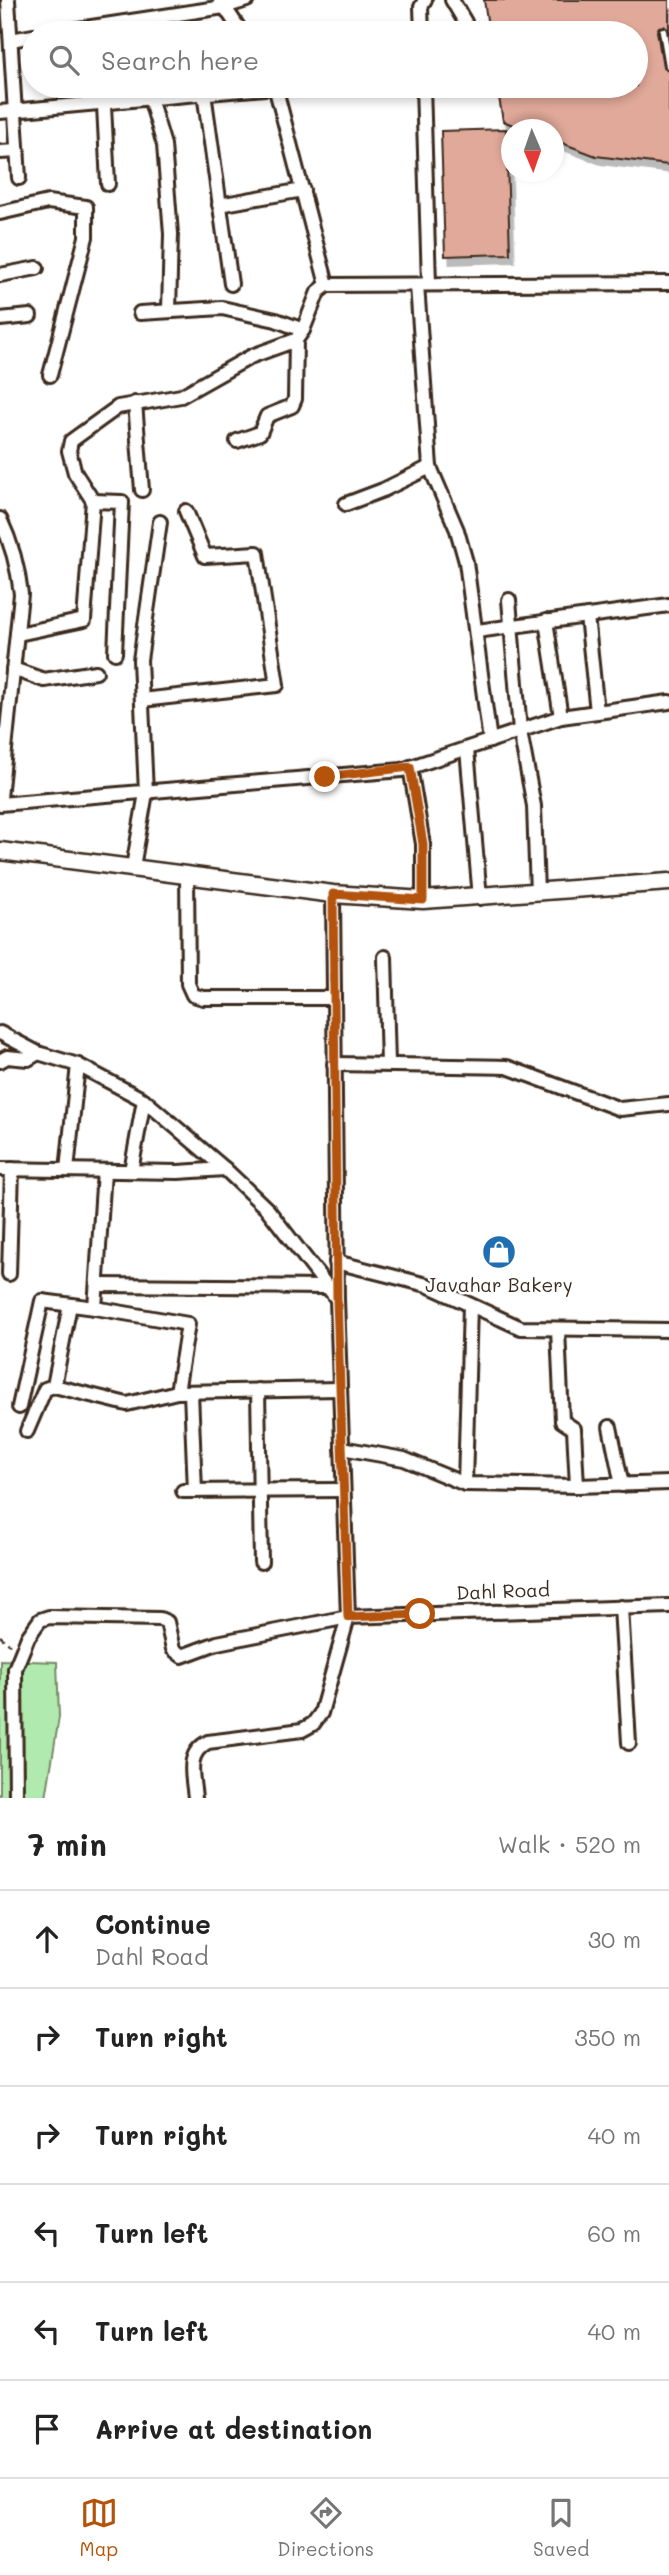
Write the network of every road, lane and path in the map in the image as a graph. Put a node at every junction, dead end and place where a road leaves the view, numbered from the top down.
1 (8, 0) edge
2 (247, 0) edge
3 (425, 0) edge
4 (452, 0) edge
5 (222, 3) edge
6 (139, 21) edge
7 (234, 21) edge
8 (422, 21) edge
9 (464, 21) edge
10 (663, 31) dead end
11 (21, 38) edge
12 (11, 40) junction
13 (669, 65) edge
14 (104, 98) edge
15 (150, 98) joint
16 (205, 98) edge
17 (279, 98) edge
18 (423, 98) edge
19 (104, 102) junction
20 (15, 110) junction
21 (0, 112) edge
22 (18, 151) junction
23 (0, 152) edge
24 (19, 178) dead end
25 (108, 184) dead end
26 (303, 190) junction
27 (219, 205) junction
28 (0, 213) edge
29 (37, 268) dead end
30 (0, 275) edge
31 (669, 283) edge
32 (231, 284) dead end
33 (327, 285) junction
34 (423, 285) junction
35 (169, 312) junction
36 (140, 313) dead end
37 (30, 316) dead end
38 (0, 319) edge
39 (299, 335) junction
40 (50, 375) dead end
41 (135, 404) junction
42 (237, 441) dead end
43 (430, 467) junction
44 (142, 490) dead end
45 (93, 501) junction
46 (346, 504) dead end
47 (186, 511) dead end
48 (0, 519) edge
49 (160, 522) dead end
50 (509, 600) dead end
51 (669, 605) edge
52 (587, 616) junction
53 (546, 621) junction
54 (513, 626) junction
55 (477, 631) junction
56 (18, 634) junction
57 (115, 653) dead end
58 (96, 672) dead end
59 (8, 673) edge
60 (142, 700) junction
61 (669, 702) edge
62 (597, 712) junction
63 (561, 717) junction
64 (520, 731) junction
65 (490, 741) junction
66 (467, 749) junction
67 (410, 767) junction
68 (146, 793) junction
69 (0, 797) edge
70 (0, 804) edge
71 (0, 851) edge
72 (133, 867) junction
73 (187, 874) junction
74 (669, 882) edge
75 (537, 893) junction
76 (333, 894) junction
77 (480, 898) junction
78 (423, 900) junction
79 (385, 957) dead end
80 (334, 998) junction
81 (0, 1032) edge
82 (38, 1053) junction
83 (0, 1061) edge
84 (334, 1063) junction
85 (388, 1064) junction
86 (78, 1065) junction
87 (144, 1100) junction
88 (669, 1104) edge
89 (6, 1169) edge
90 (225, 1169) junction
91 (67, 1170) junction
92 (104, 1171) junction
93 (131, 1171) junction
94 (336, 1262) junction
95 (9, 1274) dead end
96 (97, 1285) junction
97 (327, 1287) junction
98 (337, 1299) junction
99 (70, 1305) junction
100 (470, 1305) junction
101 (95, 1308) junction
102 (558, 1329) junction
103 (669, 1330) edge
104 (54, 1386) junction
105 (340, 1389) junction
106 (258, 1390) junction
107 (177, 1392) junction
108 (191, 1392) junction
109 (19, 1407) dead end
110 (610, 1427) dead end
111 (27, 1431) dead end
112 (342, 1448) junction
113 (669, 1483) edge
114 (464, 1484) junction
115 (622, 1485) junction
116 (577, 1486) junction
117 (258, 1490) junction
118 (343, 1490) junction
119 (261, 1563) dead end
120 (669, 1606) edge
121 (621, 1607) junction
122 (348, 1617) junction
123 (629, 1743) dead end
124 (16, 1798) edge
125 (195, 1798) edge

1 - 12 street
2 - 5 street
3 - 8 street
4 - 9 street
5 - 6 street
5 - 7 street
10 - 13 lane
11 - 12 street
12 - 20 street
14 - 19 street
15 - 19 street
15 - 35 street
16 - 27 street
17 - 26 street
18 - 34 street
19 - 20 street
19 - 25 street
20 - 21 street
20 - 22 street
22 - 23 street
22 - 24 street
26 - 27 street
26 - 33 street
27 - 32 street
28 - 40 street
29 - 30 street
31 - 34 street
33 - 34 street
33 - 39 street
34 - 43 street
35 - 36 street
35 - 39 street
37 - 38 street
39 - 41 street
39 - 42 street
41 - 44 street
41 - 45 street
43 - 46 street
43 - 55 street
45 - 56 street
45 - 57 street
47 - 60 street
48 - 56 street
49 - 60 street
50 - 54 street
51 - 52 street
52 - 53 street
52 - 62 street
53 - 54 street
53 - 63 street
54 - 55 street
54 - 64 street
55 - 65 street
56 - 59 street
58 - 59 street
59 - 69 street
60 - 68 street
61 - 62 street
62 - 63 street
63 - 64 street
64 - 65 street
64 - 75 street
65 - 66 street
66 - 67 street
66 - 77 street
67 - 68 street
67 - 78 street
68 - 70 street
68 - 72 street
71 - 72 street
72 - 73 street
73 - 76 street
73 - 80 street
74 - 75 street
75 - 77 street
76 - 78 street
76 - 80 street
77 - 78 street
79 - 85 street
80 - 84 street
81 - 82 street
82 - 83 street
82 - 86 street
84 - 85 street
84 - 94 street
85 - 88 street
86 - 87 street
86 - 91 street
87 - 90 street
87 - 93 street
89 - 91 street
89 - 95 street
90 - 93 street
90 - 97 street
91 - 92 street
92 - 93 street
92 - 96 street
94 - 98 street
94 - 100 street
96 - 97 street
96 - 101 street
97 - 98 street
98 - 105 street
99 - 101 street
99 - 104 street
99 - 109 street
100 - 102 street
100 - 114 street
101 - 107 street
102 - 103 street
102 - 116 street
104 - 107 street
104 - 111 street
105 - 106 street
105 - 112 street
106 - 108 street
106 - 117 street
107 - 108 street
108 - 117 street
110 - 115 street
112 - 114 street
112 - 118 street
113 - 115 street
114 - 116 street
115 - 116 street
117 - 118 street
117 - 119 street
118 - 122 street
120 - 121 street, Dahl Road
121 - 122 street, Dahl Road
121 - 123 street
122 - 124 street, Dahl Road
122 - 125 street

